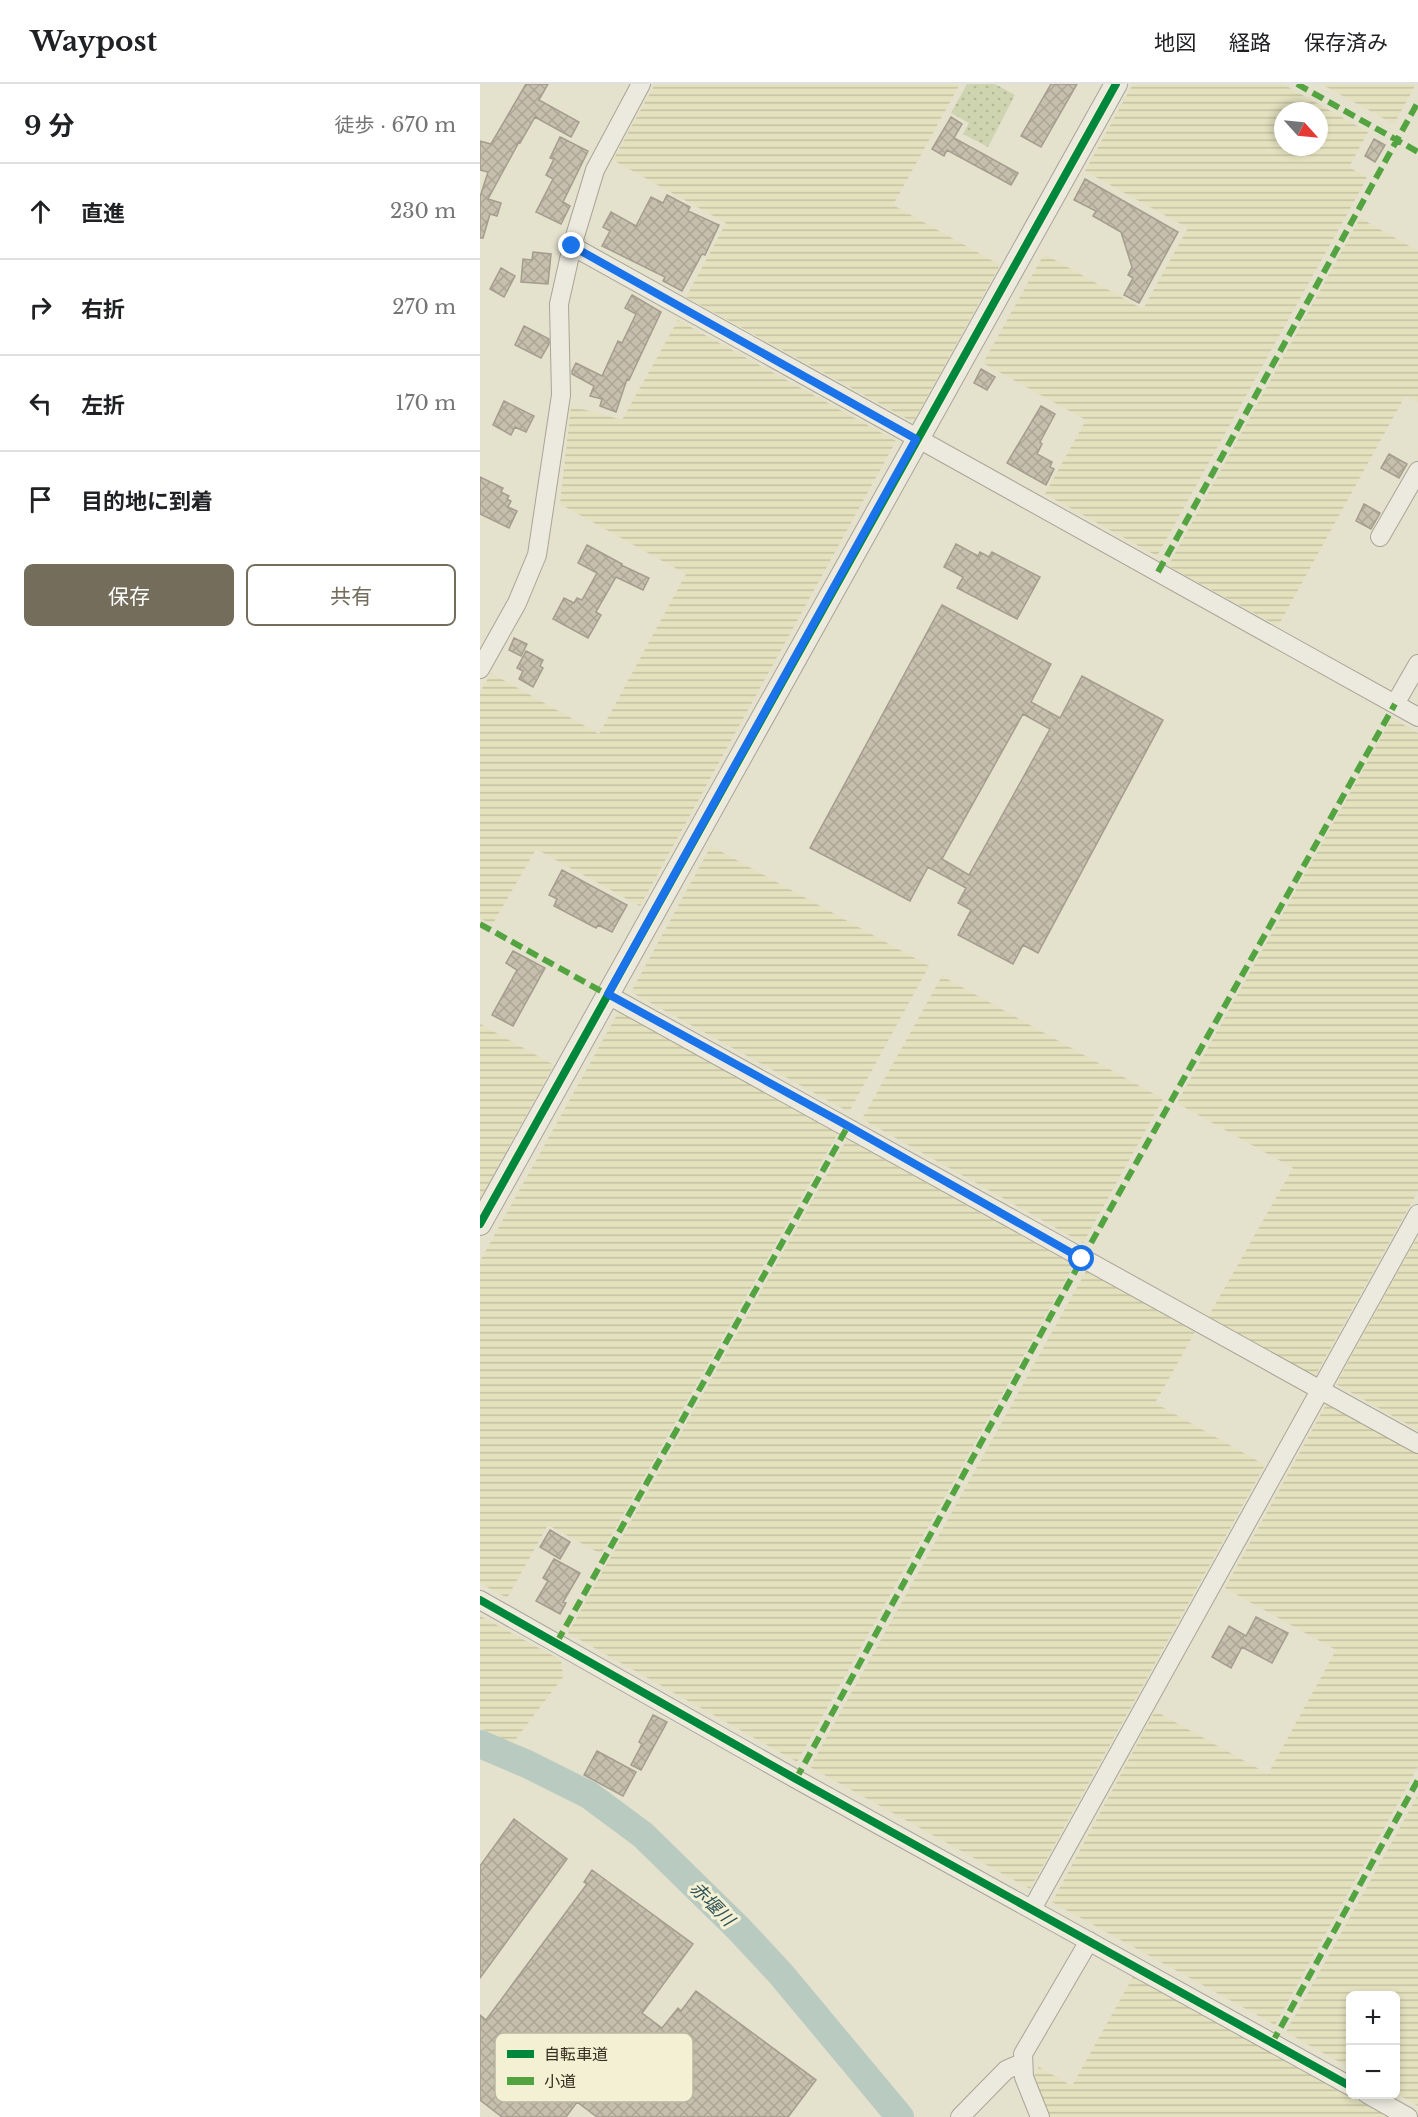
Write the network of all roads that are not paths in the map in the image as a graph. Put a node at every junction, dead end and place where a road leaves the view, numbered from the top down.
1 (641, 84) edge
2 (1116, 84) edge
3 (572, 246) junction
4 (916, 439) junction
5 (1418, 471) edge
6 (1380, 537) dead end
7 (1418, 664) edge
8 (480, 669) edge
9 (1395, 704) junction
10 (1418, 717) edge
11 (608, 994) junction
12 (1418, 1214) edge
13 (480, 1224) edge
14 (1321, 1390) junction
15 (1418, 1444) edge
16 (480, 1600) edge
17 (1032, 1909) junction
18 (1089, 1941) junction
19 (1023, 2065) junction
20 (1346, 2084) edge
21 (1375, 2099) edge
22 (960, 2117) edge
23 (1040, 2117) edge
24 (1408, 2117) edge

1 - 3 street
2 - 4 street
3 - 4 street
3 - 8 street
4 - 9 street
4 - 11 street
5 - 6 street
7 - 9 street
9 - 10 street
11 - 13 street
11 - 14 street
12 - 14 street
14 - 15 street
14 - 17 street
16 - 17 street
17 - 18 street
18 - 19 street
18 - 20 street
19 - 22 street
19 - 23 street
21 - 24 street

